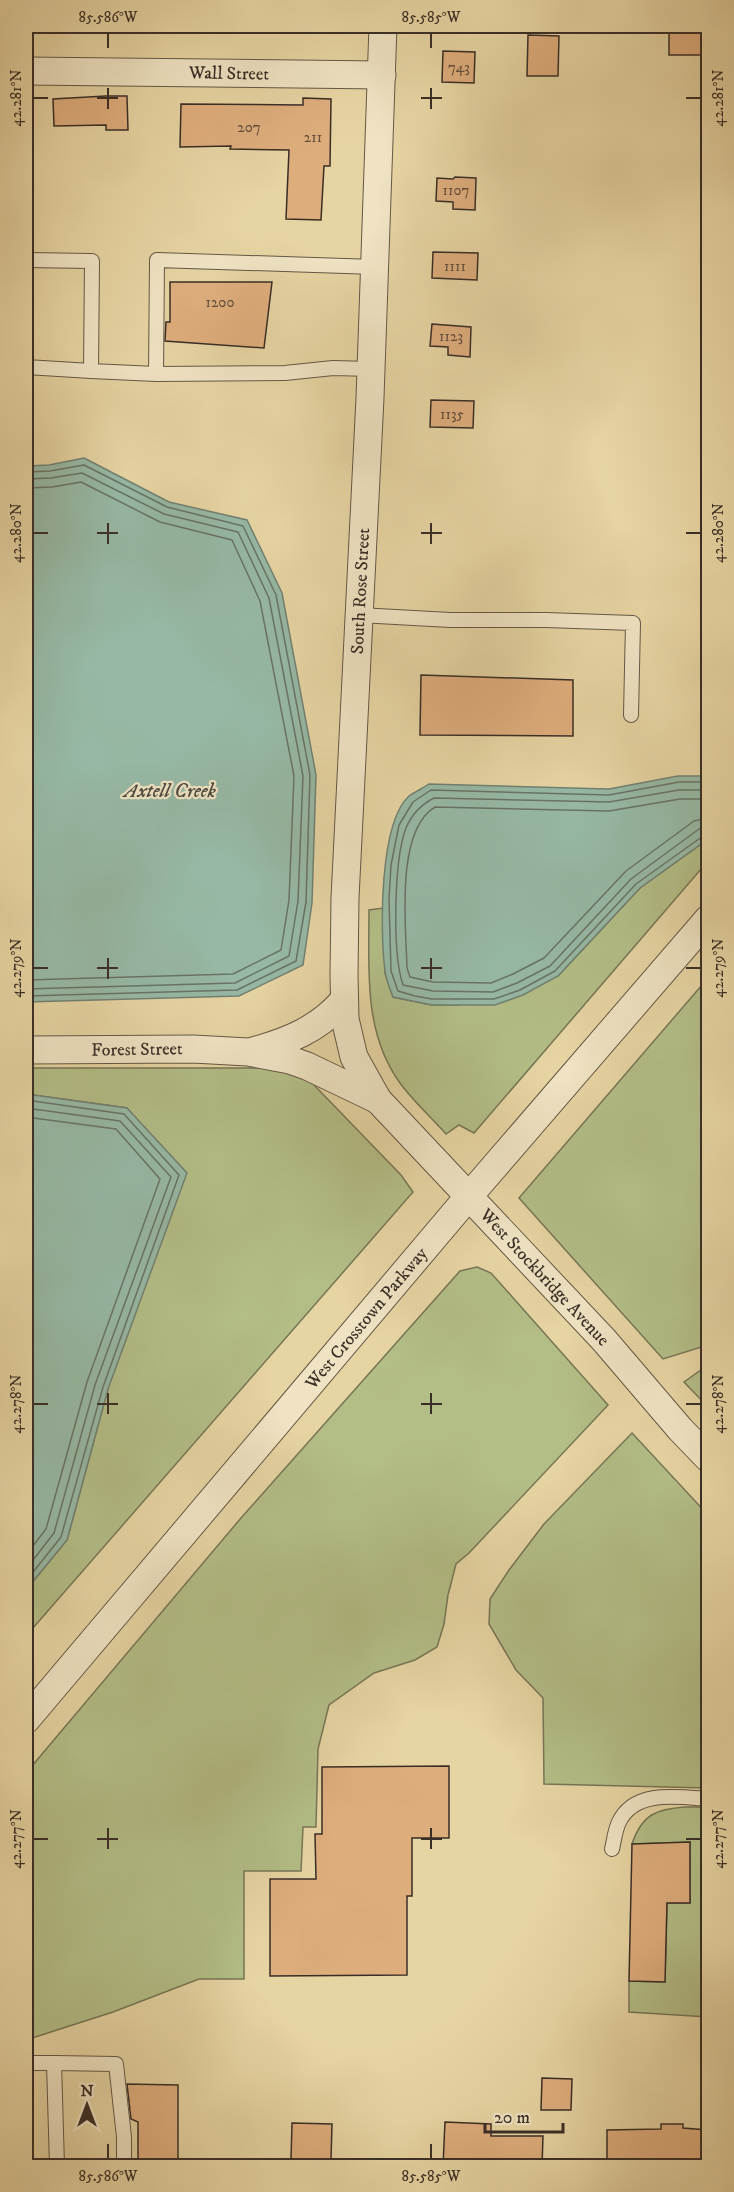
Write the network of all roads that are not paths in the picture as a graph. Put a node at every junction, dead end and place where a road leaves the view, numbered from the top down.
1 (382, 26) edge
2 (26, 71) edge
3 (382, 75) junction
4 (26, 260) edge
5 (375, 267) junction
6 (26, 367) edge
7 (371, 369) junction
8 (91, 371) junction
9 (156, 374) junction
10 (359, 615) junction
11 (631, 715) dead end
12 (708, 919) edge
13 (344, 1000) junction
14 (26, 1050) edge
15 (248, 1053) junction
16 (378, 1100) junction
17 (469, 1196) junction
18 (708, 1458) edge
19 (26, 1720) edge
20 (708, 1799) edge
21 (612, 1849) dead end
22 (26, 2063) edge
23 (54, 2063) junction
24 (57, 2166) edge
25 (124, 2166) edge

1 - 3 street
2 - 3 street, Wall Street
3 - 5 street, South Rose Street
4 - 8 lane
5 - 7 street, South Rose Street
5 - 9 lane
6 - 8 lane
7 - 9 lane
7 - 10 street, South Rose Street
8 - 9 lane
10 - 11 lane
10 - 13 street, South Rose Street
12 - 17 street, West Crosstown Parkway
13 - 15 street, Forest Street
13 - 16 street, South Rose Street
14 - 15 street, Forest Street
15 - 16 street, Forest Street
16 - 17 street, West Stockbridge Avenue
17 - 18 street, West Stockbridge Avenue
17 - 19 street, West Crosstown Parkway
20 - 21 lane
22 - 23 lane
23 - 24 lane
23 - 25 lane

